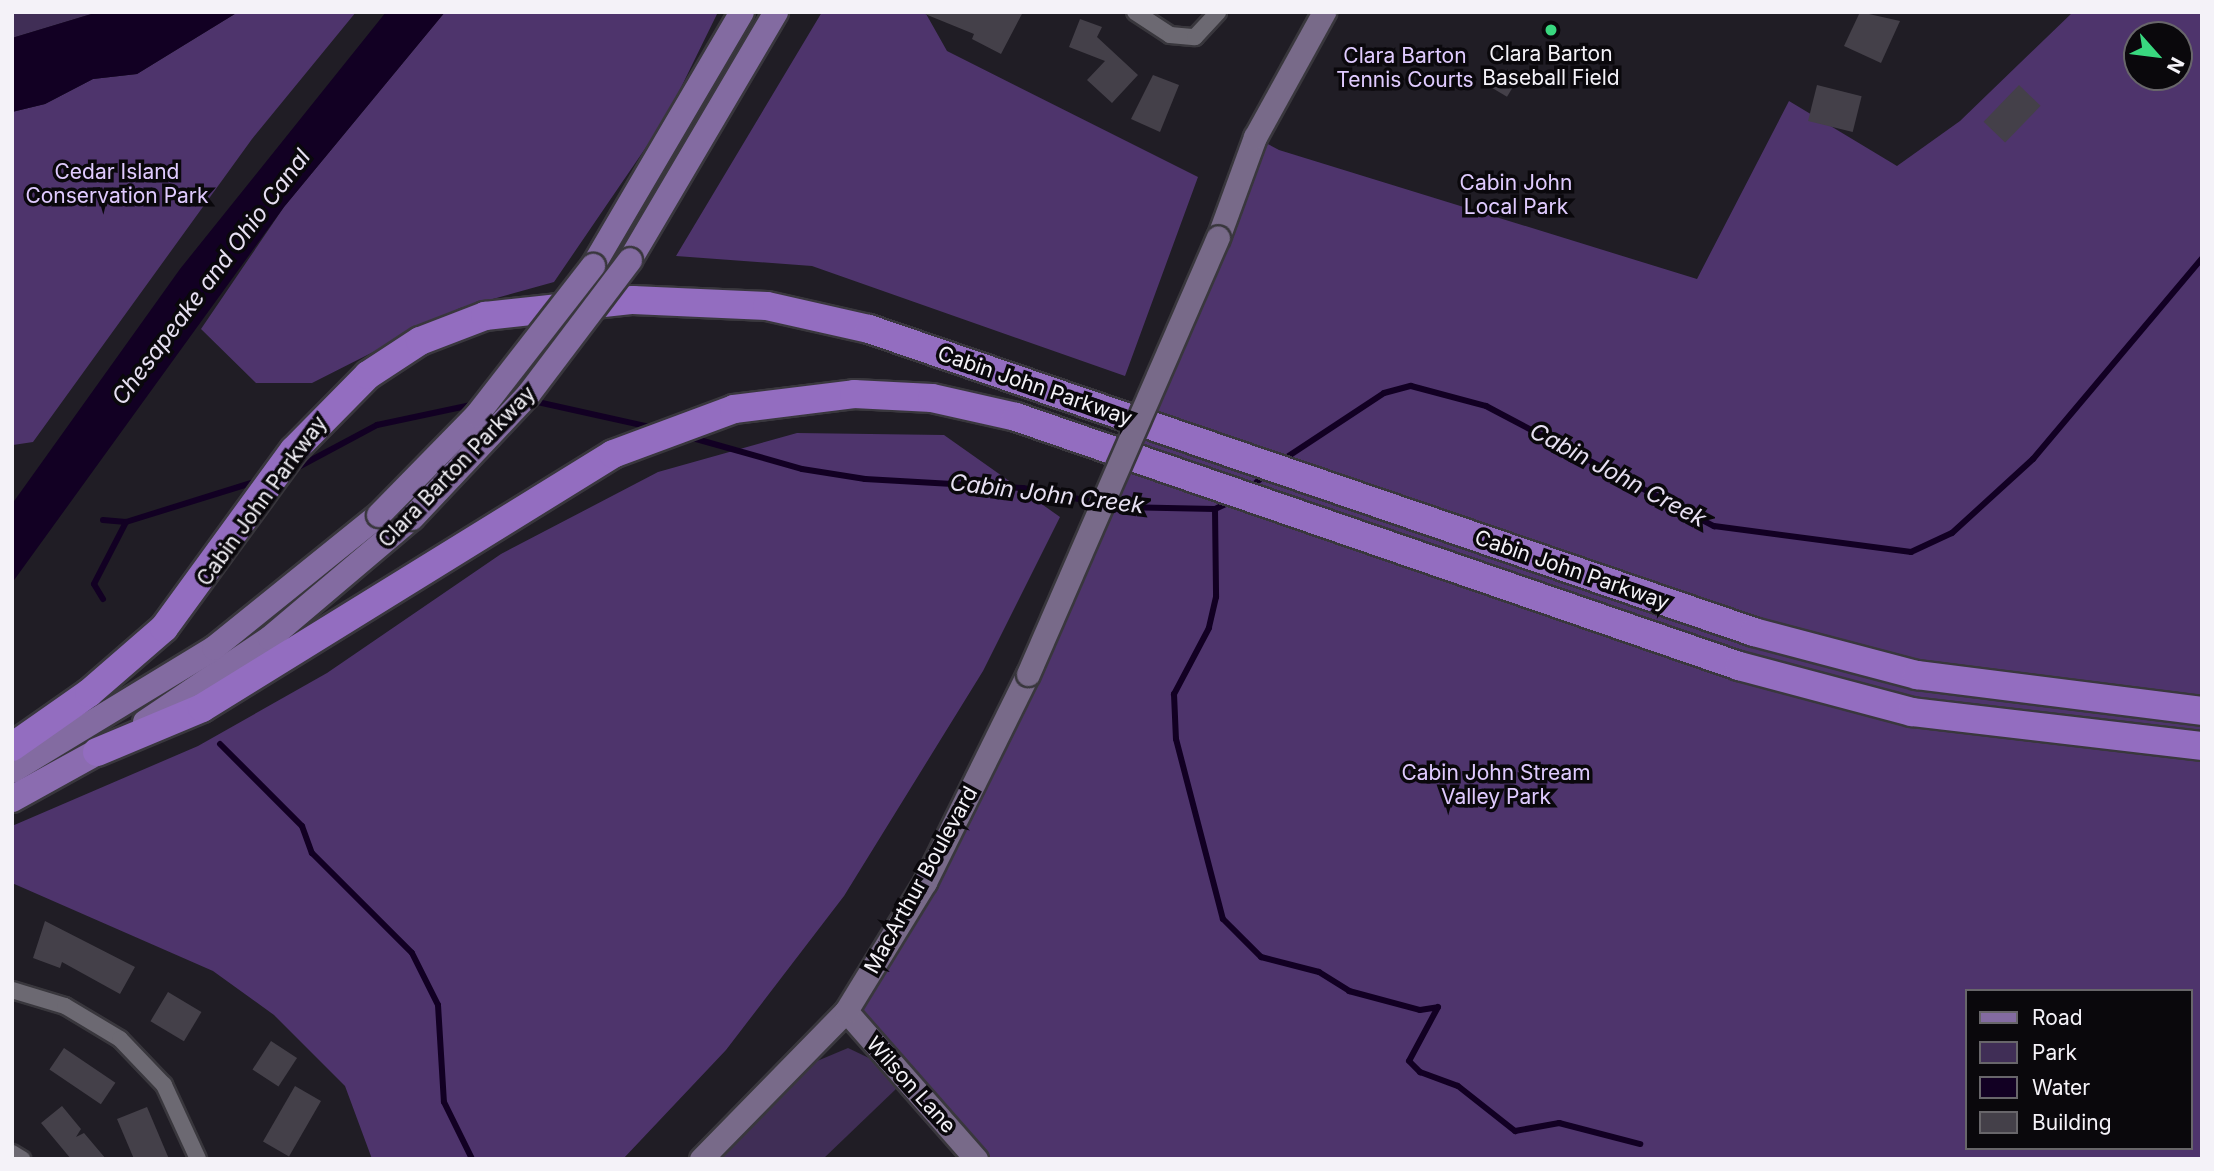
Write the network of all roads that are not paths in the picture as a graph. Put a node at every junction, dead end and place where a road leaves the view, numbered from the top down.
1 (742, 12) edge
2 (776, 12) edge
3 (788, 12) edge
4 (1218, 12) edge
5 (1324, 12) edge
6 (1138, 15) edge
7 (744, 69) junction
8 (2202, 711) edge
9 (2202, 746) edge
10 (12, 747) edge
11 (97, 752) junction
12 (12, 771) edge
13 (12, 799) edge
14 (12, 990) edge
15 (846, 1011) junction
16 (12, 1153) edge
17 (969, 1156) edge
18 (22, 1159) edge
19 (198, 1159) edge
20 (701, 1159) edge

1 - 12 main road, Clara Barton Parkway, bridge
2 - 7 main road, Clara Barton Parkway
3 - 7 main road
4 - 6 street
5 - 15 main road, MacArthur Boulevard, bridge
7 - 11 main road, Clara Barton Parkway, bridge
8 - 10 highway, Cabin John Parkway
9 - 11 highway, Cabin John Parkway
11 - 13 highway, Clara Barton Parkway
14 - 19 street
15 - 17 main road, Wilson Lane
15 - 20 main road, MacArthur Boulevard
16 - 18 street

